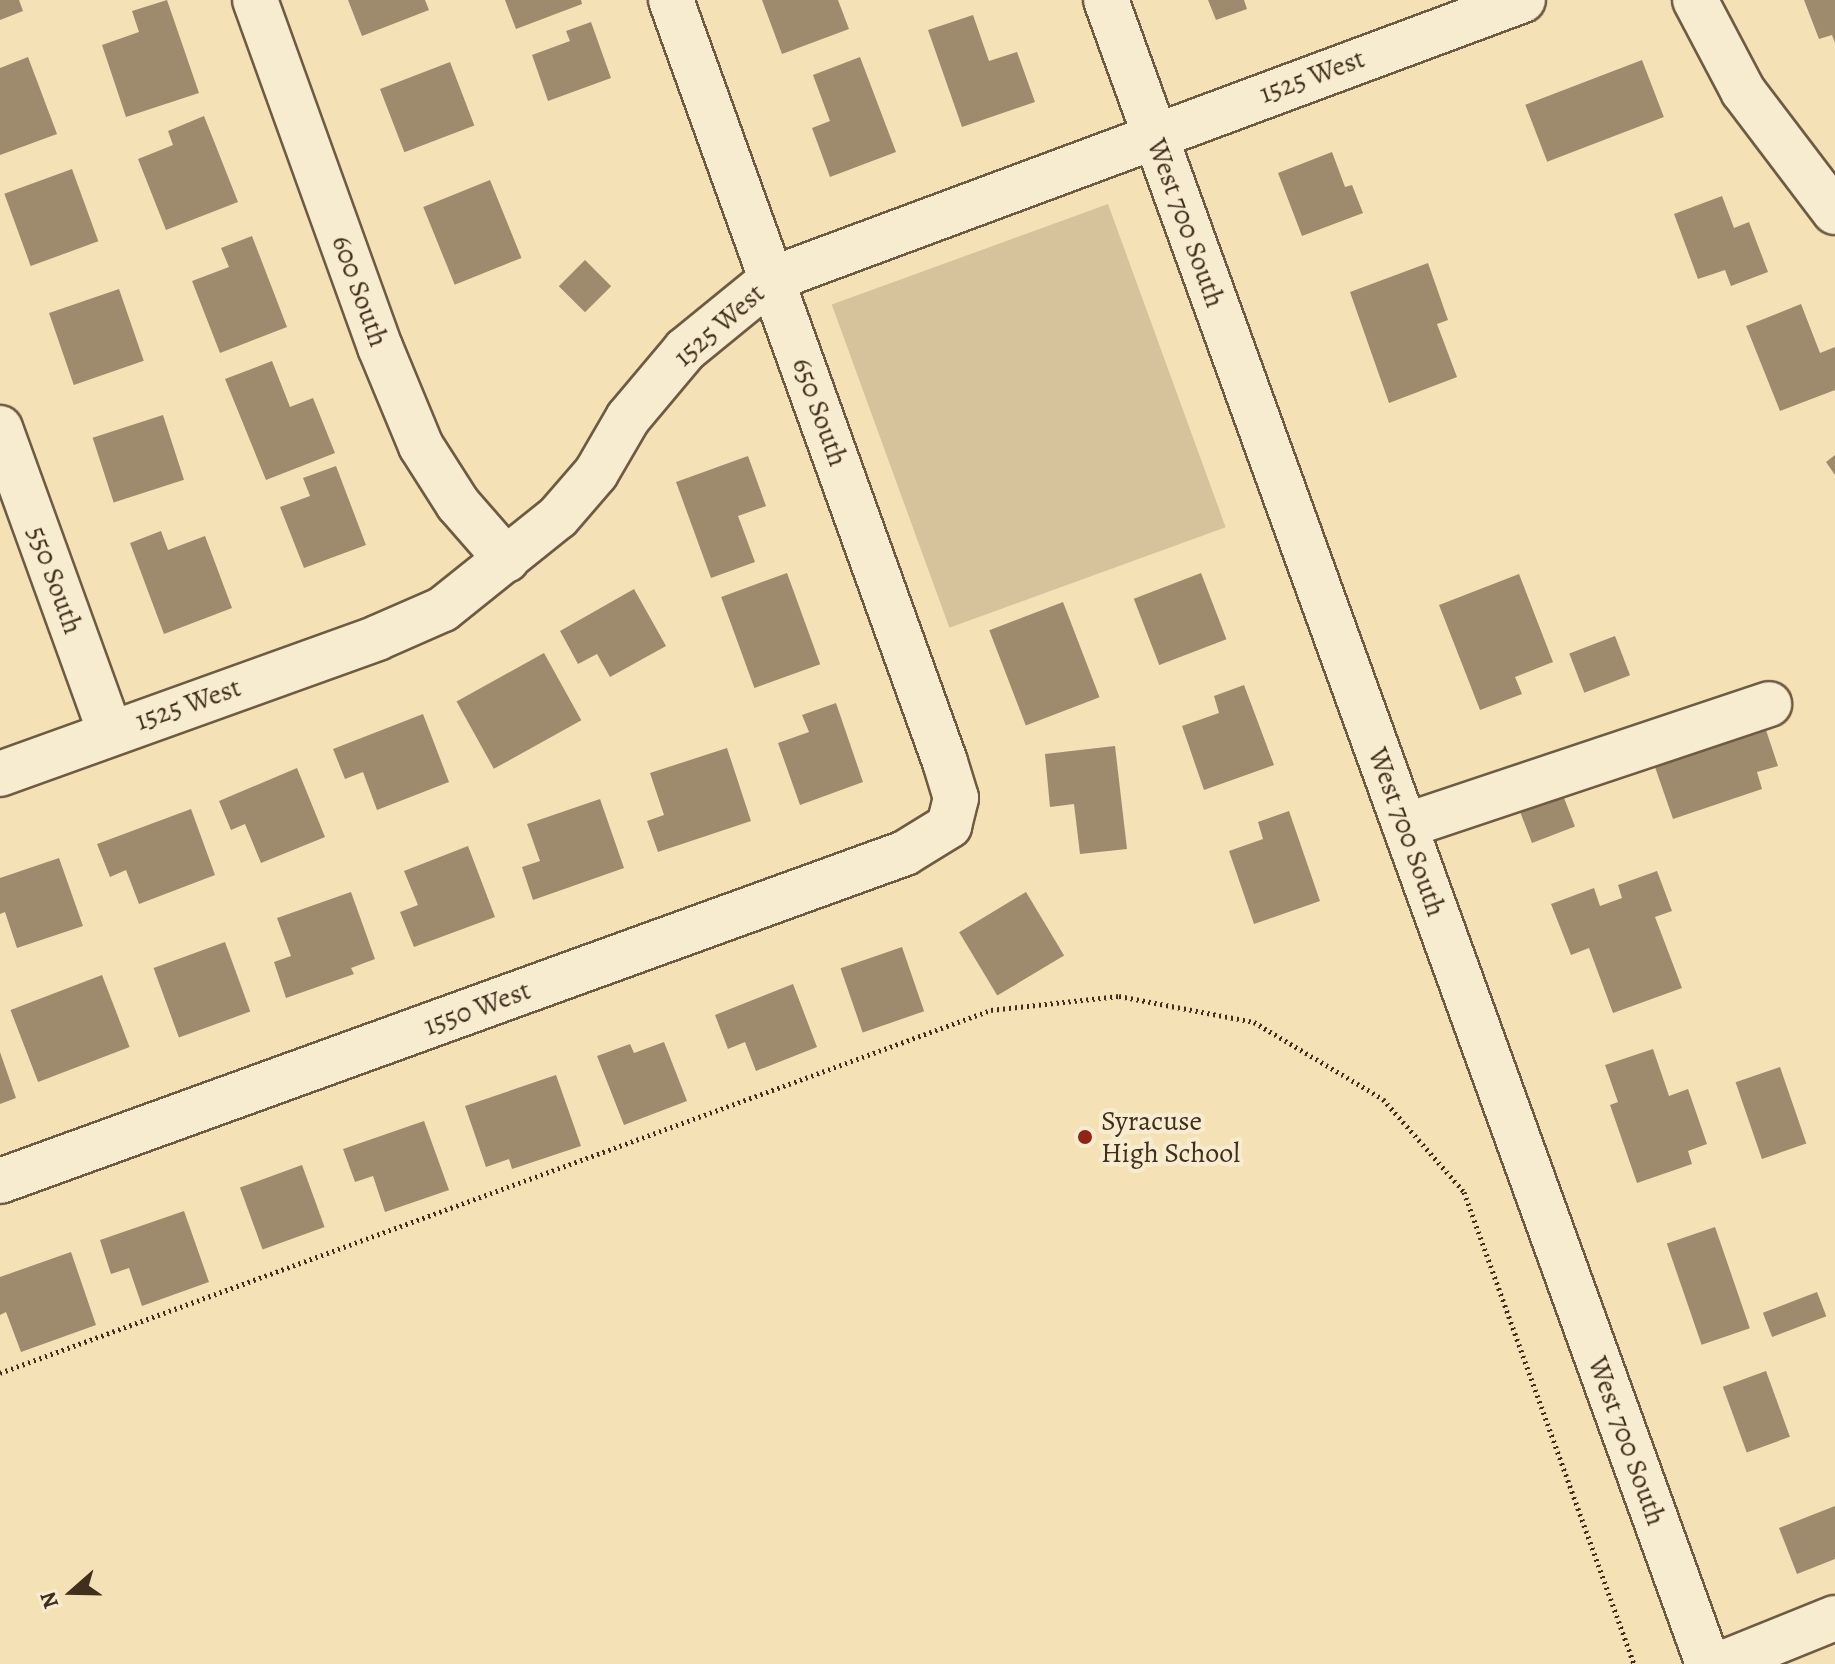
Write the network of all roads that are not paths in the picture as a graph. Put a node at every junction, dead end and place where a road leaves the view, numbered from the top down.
1 (255, 0) edge
2 (671, 0) edge
3 (1106, 0) edge
4 (1523, 0) edge
5 (1695, 0) edge
6 (1154, 134) junction
7 (1835, 212) edge
8 (772, 279) junction
9 (0, 428) edge
10 (507, 560) junction
11 (1769, 704) dead end
12 (110, 732) junction
13 (0, 774) edge
14 (949, 826) joint
15 (1405, 826) junction
16 (0, 1181) edge
17 (1835, 1618) edge
18 (1708, 1664) edge
19 (1721, 1664) edge

1 - 10 street, 600 South
2 - 8 street, 650 South
3 - 6 street, West 700 South
4 - 6 street, 1525 West
5 - 7 street
6 - 8 street, 1525 West
6 - 15 street, West 700 South
8 - 10 street, 1525 West
8 - 14 street, 650 South
9 - 12 street, 550 South
10 - 12 street, 1525 West
11 - 15 street
12 - 13 street, 1525 West
14 - 16 street, 1550 West
15 - 18 street, West 700 South
17 - 19 street

